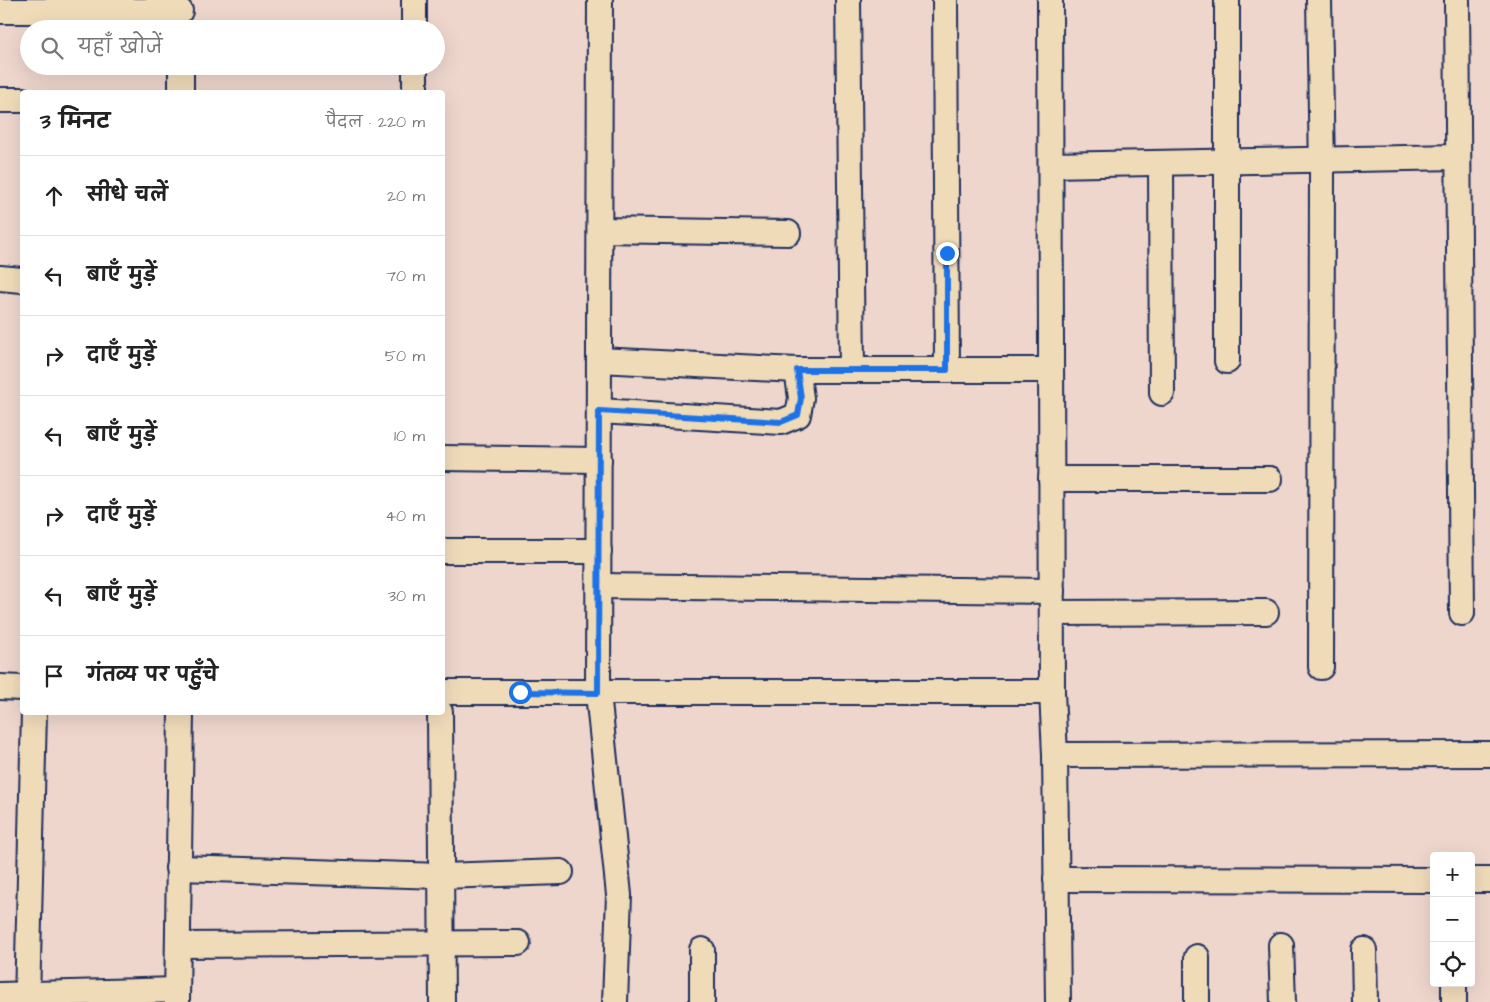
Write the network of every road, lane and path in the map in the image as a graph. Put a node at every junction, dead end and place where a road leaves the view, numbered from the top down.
1 (414, 0) edge
2 (600, 0) edge
3 (848, 0) edge
4 (945, 0) edge
5 (1050, 0) edge
6 (1227, 0) edge
7 (1319, 0) edge
8 (1457, 0) edge
9 (0, 11) edge
10 (180, 13) edge
11 (414, 20) edge
12 (181, 75) edge
13 (415, 75) edge
14 (181, 90) edge
15 (415, 90) edge
16 (0, 100) edge
17 (20, 100) edge
18 (1458, 157) junction
19 (1322, 160) junction
20 (1226, 162) junction
21 (1161, 163) junction
22 (1051, 165) junction
23 (600, 230) junction
24 (788, 233) dead end
25 (0, 278) edge
26 (20, 280) edge
27 (599, 360) junction
28 (1227, 361) dead end
29 (797, 370) junction
30 (852, 370) junction
31 (947, 370) junction
32 (1051, 370) junction
33 (1162, 393) dead end
34 (599, 411) junction
35 (445, 458) edge
36 (599, 460) junction
37 (1051, 479) junction
38 (1270, 480) dead end
39 (445, 551) edge
40 (599, 551) junction
41 (599, 586) junction
42 (1052, 602) junction
43 (1266, 612) dead end
44 (1462, 613) dead end
45 (1321, 667) dead end
46 (0, 687) edge
47 (20, 688) edge
48 (445, 692) edge
49 (1052, 692) junction
50 (598, 693) junction
51 (34, 715) edge
52 (181, 715) edge
53 (440, 715) edge
54 (1490, 754) edge
55 (1055, 755) junction
56 (178, 868) junction
57 (561, 872) dead end
58 (442, 876) junction
59 (1056, 879) junction
60 (1430, 880) edge
61 (1475, 880) edge
62 (1490, 880) edge
63 (518, 943) dead end
64 (178, 945) junction
65 (441, 945) junction
66 (1281, 945) dead end
67 (702, 950) dead end
68 (1364, 950) dead end
69 (1197, 957) dead end
70 (1454, 987) edge
71 (0, 995) edge
72 (177, 996) edge
73 (28, 998) edge
74 (442, 1002) edge
75 (616, 1002) edge
76 (702, 1002) edge
77 (1058, 1002) edge
78 (1197, 1002) edge
79 (1283, 1002) edge
80 (1365, 1002) edge
81 (1454, 1002) edge

1 - 11 street
2 - 23 street
3 - 30 street
4 - 31 street
5 - 22 street
6 - 20 street
7 - 19 street
8 - 18 street
9 - 10 street
12 - 14 street
13 - 15 street
16 - 17 street
18 - 19 street
18 - 44 street
19 - 20 street
19 - 45 street
20 - 21 street
20 - 28 street
21 - 22 street
21 - 33 street
22 - 32 street
23 - 24 street
23 - 27 street
25 - 26 street
27 - 29 street
27 - 34 street
29 - 30 street
29 - 34 street
30 - 31 street
31 - 32 street
32 - 37 street
34 - 36 street
35 - 36 street
36 - 40 street
37 - 38 street
37 - 42 street
39 - 40 street
40 - 41 street
41 - 42 street
41 - 50 street
42 - 43 street
42 - 49 street
46 - 47 street
48 - 50 street
49 - 50 street
49 - 55 street
50 - 75 street
51 - 73 street
52 - 56 street
53 - 58 street
54 - 55 street
55 - 59 street
56 - 58 street
56 - 64 street
57 - 58 street
58 - 65 street
59 - 60 street
59 - 77 street
61 - 62 street
63 - 65 street
64 - 65 street
64 - 72 street
65 - 74 street
66 - 79 street
67 - 76 street
68 - 80 street
69 - 78 street
70 - 81 street
71 - 73 street
72 - 73 street

